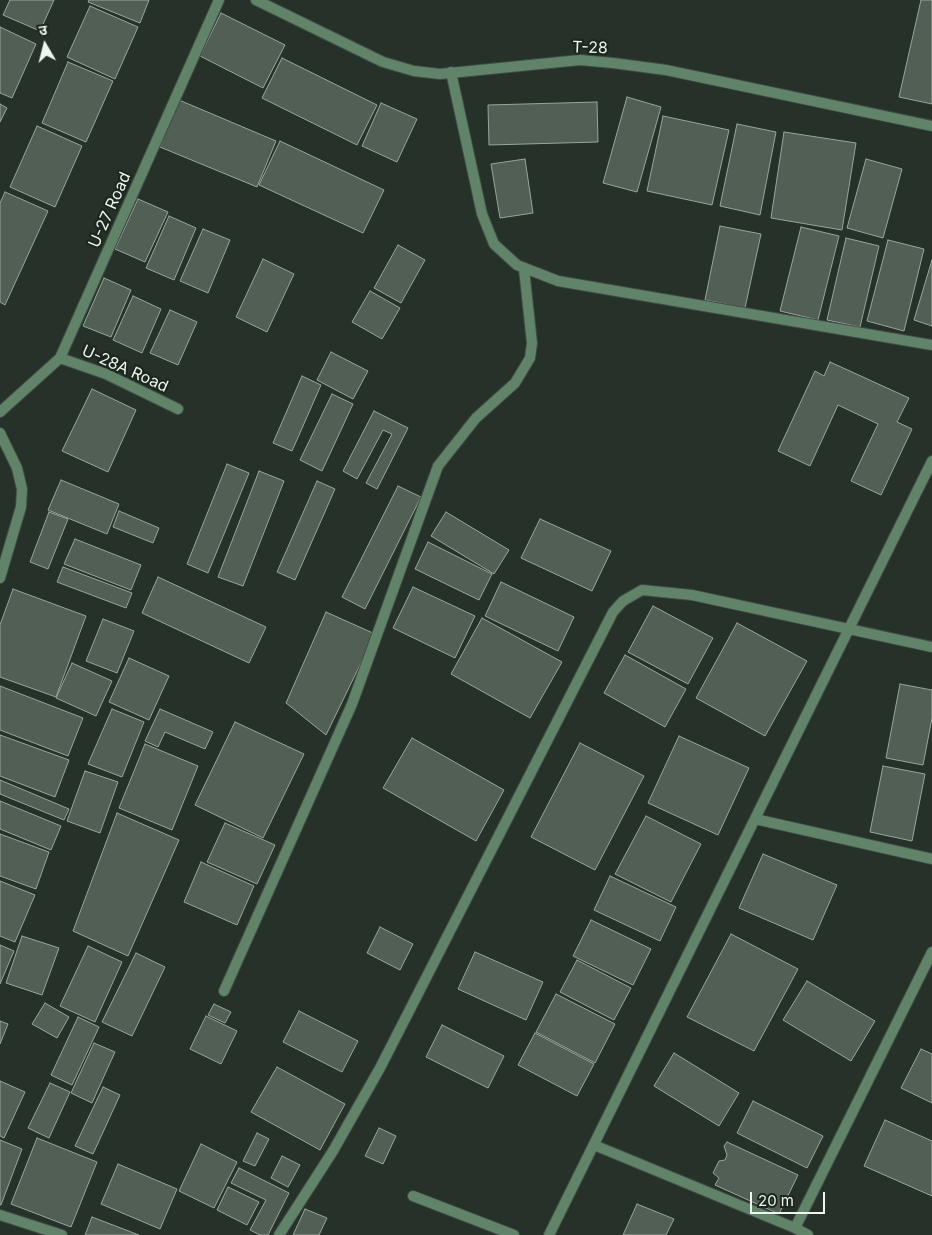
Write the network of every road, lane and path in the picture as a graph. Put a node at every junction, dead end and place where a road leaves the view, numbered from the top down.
1 (219, 0) edge
2 (256, 0) edge
3 (451, 72) junction
4 (932, 126) edge
5 (524, 268) junction
6 (932, 344) edge
7 (60, 358) junction
8 (178, 409) dead end
9 (0, 412) edge
10 (0, 433) edge
11 (932, 461) edge
12 (0, 578) edge
13 (848, 630) junction
14 (932, 648) edge
15 (755, 819) junction
16 (932, 859) edge
17 (932, 952) edge
18 (224, 991) dead end
19 (594, 1146) junction
20 (412, 1196) dead end
21 (0, 1215) edge
22 (795, 1228) junction
23 (62, 1235) edge
24 (279, 1235) edge
25 (514, 1235) edge
26 (549, 1235) edge
27 (808, 1235) edge

1 - 7 street, U-27 Road
2 - 3 street, T-28
3 - 4 street, T-28
3 - 5 street
5 - 6 street
5 - 18 street
7 - 8 street, U-28A Road
7 - 9 street, U-27 Road
10 - 12 street
11 - 13 street
13 - 14 street
13 - 15 street
13 - 24 street
15 - 16 street
15 - 19 street
17 - 22 street
19 - 22 street
19 - 26 street
20 - 25 street
21 - 23 street
22 - 27 street

